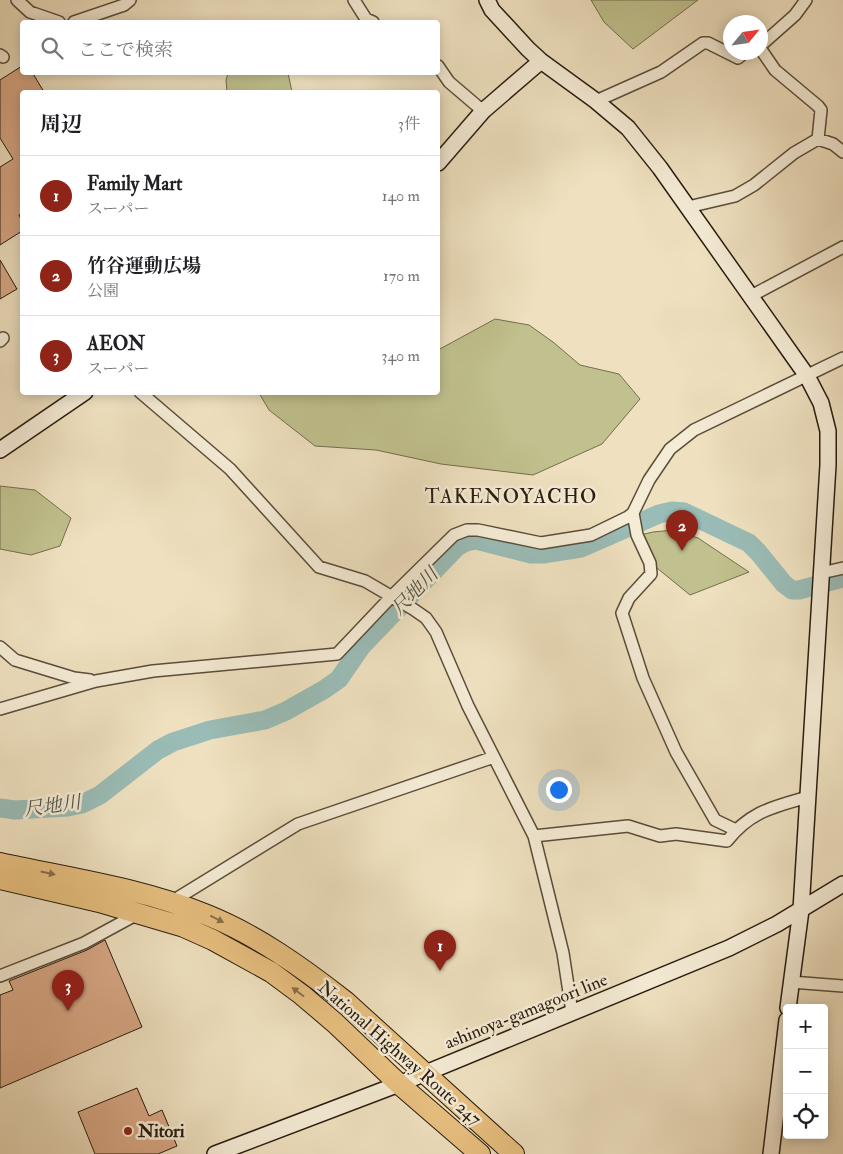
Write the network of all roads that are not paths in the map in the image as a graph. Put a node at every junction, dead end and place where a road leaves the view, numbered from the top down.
1 (17, 0) edge
2 (354, 0) edge
3 (487, 0) edge
4 (806, 0) edge
5 (125, 2) edge
6 (53, 20) edge
7 (79, 20) edge
8 (370, 20) edge
9 (768, 40) edge
10 (723, 50) edge
11 (768, 59) edge
12 (541, 61) junction
13 (440, 69) edge
14 (596, 101) junction
15 (483, 111) junction
16 (818, 139) junction
17 (843, 152) edge
18 (440, 161) edge
19 (688, 207) junction
20 (843, 247) edge
21 (751, 296) junction
22 (843, 358) edge
23 (807, 376) junction
24 (81, 395) edge
25 (144, 395) edge
26 (0, 450) edge
27 (634, 515) junction
28 (843, 568) edge
29 (821, 575) junction
30 (393, 598) junction
31 (0, 647) edge
32 (96, 681) junction
33 (0, 709) edge
34 (494, 757) junction
35 (808, 797) junction
36 (736, 830) junction
37 (534, 836) junction
38 (0, 863) edge
39 (0, 879) edge
40 (843, 884) edge
41 (171, 902) junction
42 (801, 910) junction
43 (135, 912) junction
44 (300, 968) junction
45 (0, 976) edge
46 (791, 982) junction
47 (843, 986) edge
48 (788, 1004) edge
49 (572, 1012) junction
50 (784, 1049) edge
51 (425, 1073) junction
52 (399, 1084) junction
53 (214, 1154) edge
54 (480, 1154) edge
55 (495, 1154) edge
56 (514, 1154) edge
57 (771, 1154) edge

1 - 6 street
2 - 8 street
3 - 12 street
4 - 9 street
5 - 7 street
10 - 14 street
11 - 16 street
12 - 14 street
12 - 15 street
13 - 15 street
14 - 19 street
15 - 18 street
16 - 17 street
16 - 19 street
19 - 21 street
20 - 21 street
21 - 23 street
22 - 23 street
23 - 27 street
23 - 29 street
24 - 26 street
25 - 30 street
27 - 30 street
27 - 36 street
28 - 29 street
29 - 35 street
30 - 32 street
30 - 34 street
31 - 32 street
32 - 33 street
34 - 37 street
34 - 41 street
35 - 36 street
35 - 42 street
36 - 37 street
37 - 49 street
38 -> 41 highway, National Highway Route 247
39 - 43 highway, National Highway Route 247
40 - 42 street, ashinoya-gamagoori line
41 -> 44 highway, National Highway Route 247
42 - 46 street
42 - 49 street, ashinoya-gamagoori line
43 - 45 street
52 -> 43 highway, National Highway Route 247
44 - 51 highway, National Highway Route 247
44 - 52 highway
46 - 47 street
46 - 48 street
49 - 51 street, ashinoya-gamagoori line
50 - 57 street
51 - 52 street, ashinoya-gamagoori line
51 - 55 highway
51 - 56 highway, National Highway Route 247
52 - 53 street, ashinoya-gamagoori line
52 - 54 highway, National Highway Route 247

